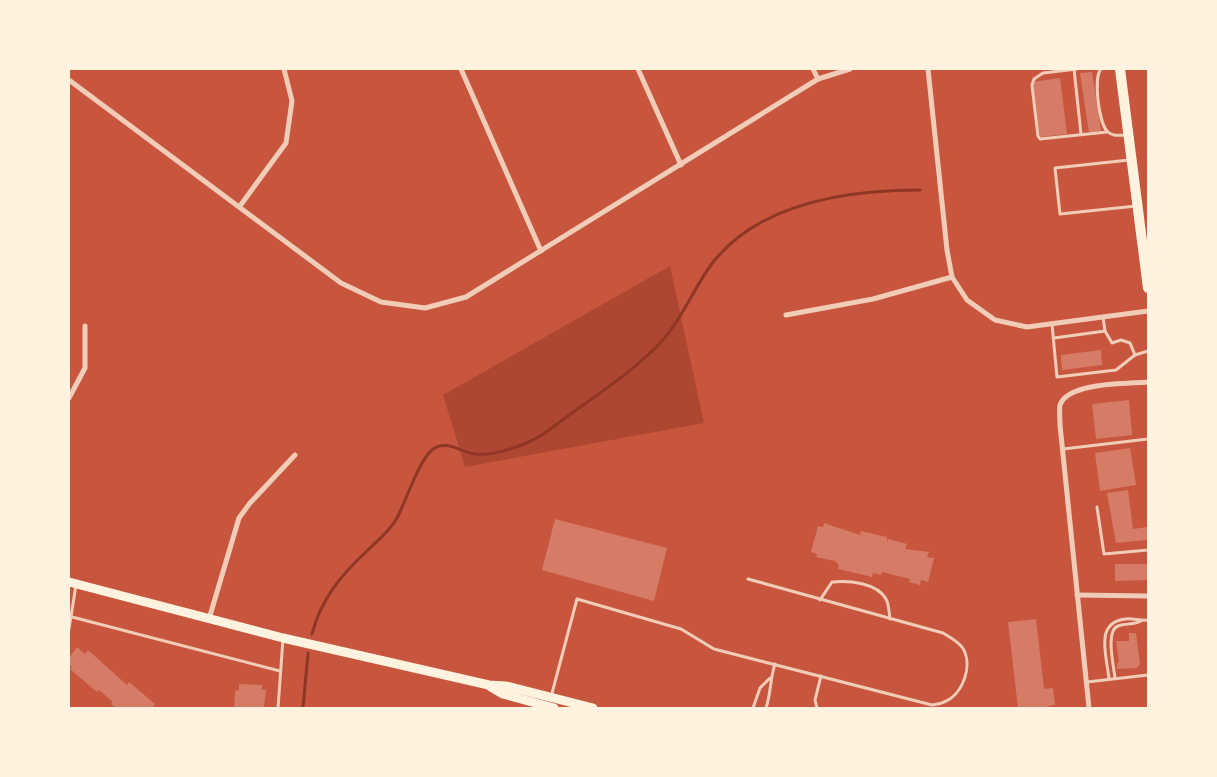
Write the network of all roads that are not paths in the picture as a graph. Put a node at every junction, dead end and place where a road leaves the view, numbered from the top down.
1 (284, 69) edge
2 (461, 69) edge
3 (638, 69) edge
4 (813, 69) edge
5 (850, 69) edge
6 (928, 69) edge
7 (1076, 69) edge
8 (1101, 69) edge
9 (1120, 69) edge
10 (818, 79) junction
11 (69, 80) edge
12 (1107, 132) junction
13 (1081, 134) junction
14 (1128, 134) junction
15 (1132, 160) junction
16 (680, 165) junction
17 (240, 206) junction
18 (1138, 206) junction
19 (541, 251) junction
20 (952, 277) junction
21 (1148, 288) edge
22 (1148, 310) edge
23 (786, 314) dead end
24 (1103, 316) junction
25 (1052, 324) junction
26 (85, 326) dead end
27 (1105, 331) junction
28 (1054, 338) junction
29 (1148, 351) edge
30 (1135, 355) junction
31 (1148, 382) edge
32 (69, 398) edge
33 (1148, 439) edge
34 (1062, 449) junction
35 (295, 455) dead end
36 (1097, 508) dead end
37 (1148, 550) edge
38 (748, 580) dead end
39 (72, 583) edge
40 (1077, 595) junction
41 (1148, 596) edge
42 (820, 600) junction
43 (72, 617) junction
44 (890, 619) junction
45 (209, 620) junction
46 (1148, 620) edge
47 (1142, 621) junction
48 (69, 629) edge
49 (283, 638) junction
50 (775, 664) junction
51 (280, 671) junction
52 (1148, 675) edge
53 (821, 676) junction
54 (771, 678) junction
55 (1115, 678) junction
56 (1109, 679) junction
57 (1086, 682) junction
58 (489, 686) junction
59 (551, 697) junction
60 (278, 708) edge
61 (554, 708) edge
62 (593, 708) edge
63 (753, 708) edge
64 (766, 708) edge
65 (818, 708) edge
66 (1089, 708) edge

1 - 17 street
2 - 19 street
3 - 16 street
4 - 10 street
5 - 10 street
6 - 20 street
7 - 13 lane
7 - 13 lane
8 - 12 lane
9 - 14 main road
10 - 16 street
11 - 17 street
12 - 13 lane
12 - 14 lane
14 - 15 main road
15 - 18 main road
15 - 18 lane
16 - 19 street
17 - 19 street
18 - 21 main road
20 - 23 street
20 - 25 street
22 - 24 street
24 - 25 street
24 - 27 lane
25 - 28 lane
26 - 32 street
27 - 28 lane
27 - 30 lane
28 - 30 lane
29 - 30 lane
31 - 34 street
33 - 34 lane
34 - 40 street
35 - 45 street
36 - 37 lane
38 - 42 lane
39 - 43 lane
39 - 45 main road
40 - 41 street
40 - 57 street
42 - 44 lane
42 - 44 lane
43 - 48 lane
43 - 51 lane
44 - 53 lane
45 - 49 main road
46 - 47 lane
47 - 55 lane
47 - 56 lane
49 - 51 lane
49 - 58 main road
50 - 53 lane
50 - 54 lane
50 - 59 lane
51 - 60 lane
52 - 55 lane
53 - 65 lane
54 - 63 lane
54 - 64 lane
55 - 56 lane
56 - 57 lane
57 - 66 street
58 - 59 main road
58 - 61 main road
59 - 62 main road

